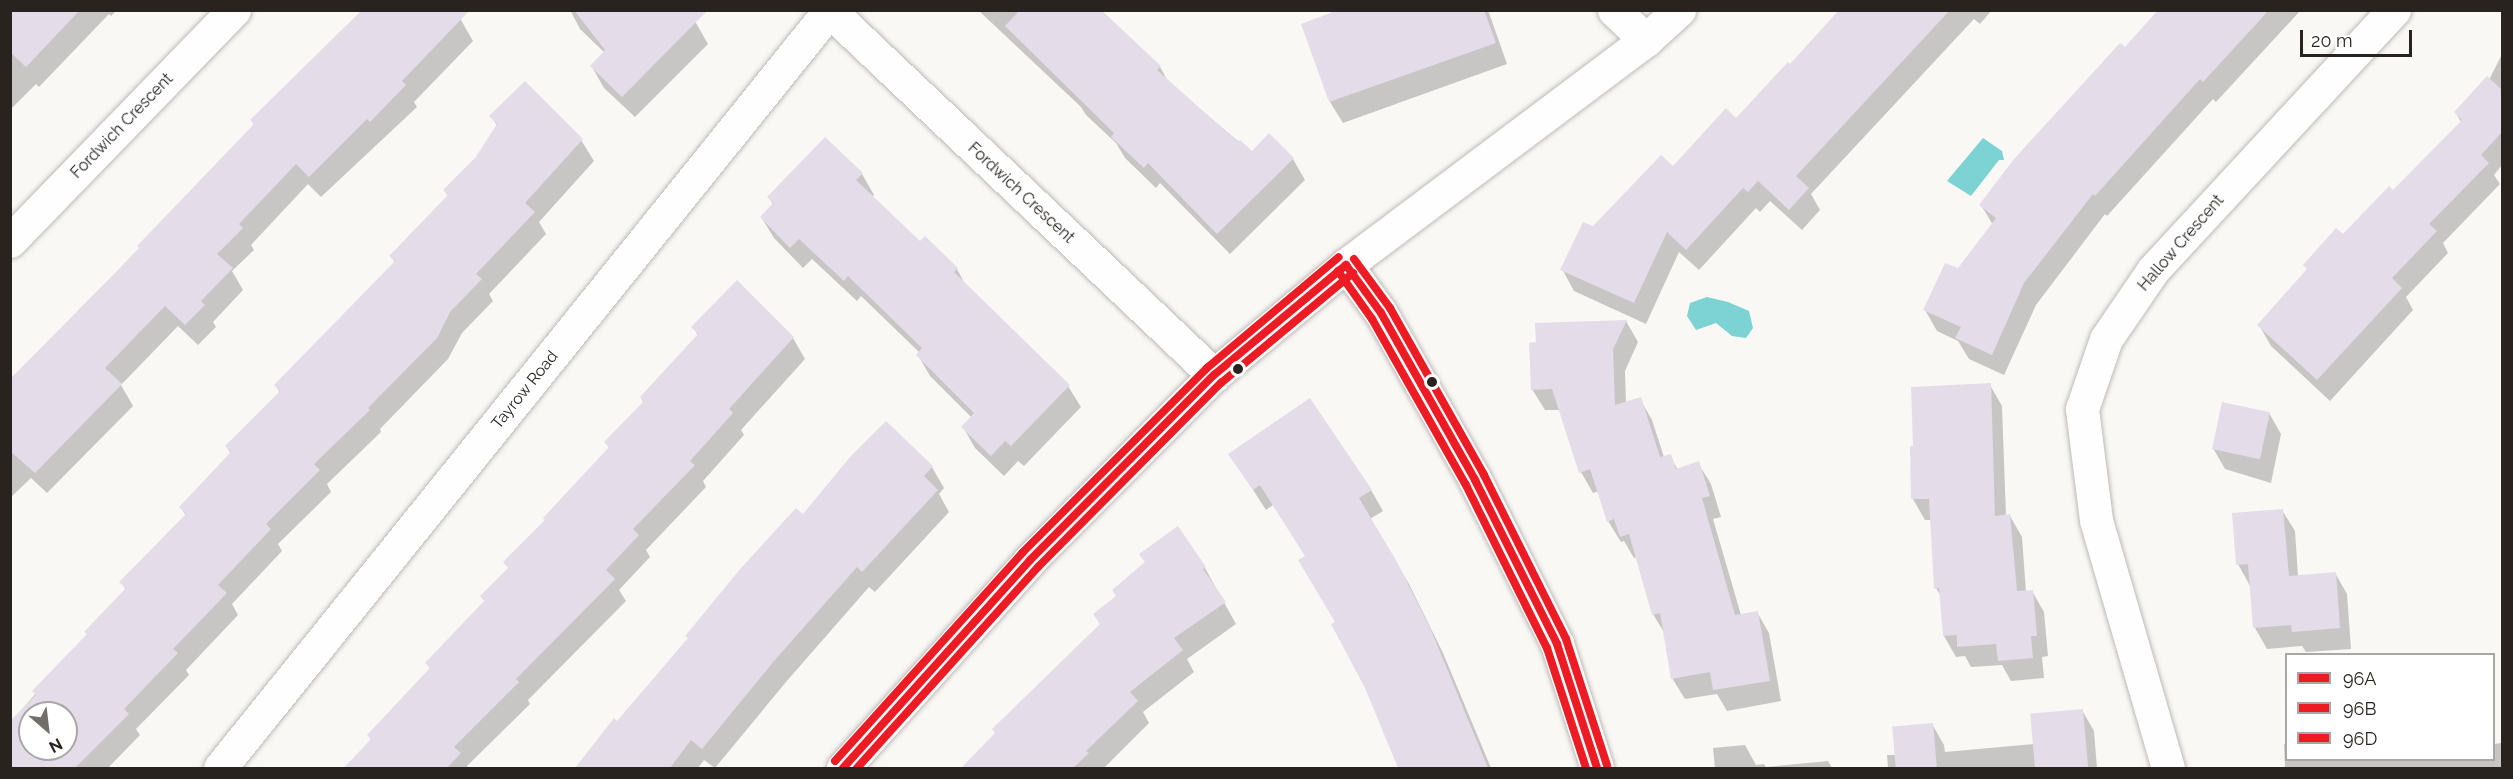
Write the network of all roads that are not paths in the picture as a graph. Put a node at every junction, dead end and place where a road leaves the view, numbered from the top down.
1 (234, 10) edge
2 (1614, 10) edge
3 (1679, 10) edge
4 (2394, 10) edge
5 (829, 11) edge
6 (1646, 40) junction
7 (10, 241) edge
8 (1346, 264) junction
9 (1214, 375) junction
10 (220, 768) edge
11 (843, 768) edge
12 (1597, 768) edge
13 (2168, 768) edge

1 - 7 street, Fordwich Crescent
2 - 6 street
3 - 6 street
4 - 13 street, Hallow Crescent
5 - 9 street, Fordwich Crescent
5 - 10 street, Tayrow Road
6 - 8 street
8 - 9 street
8 - 12 street
9 - 11 street

